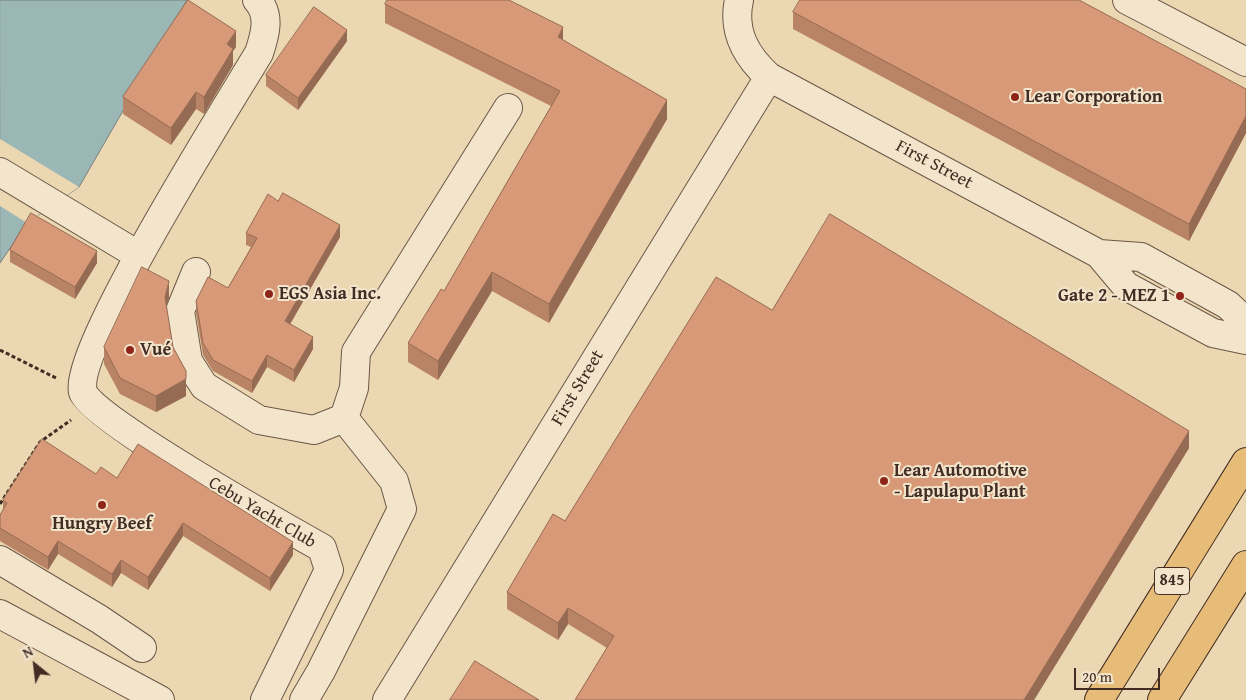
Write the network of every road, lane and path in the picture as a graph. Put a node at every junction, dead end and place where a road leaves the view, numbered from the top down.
1 (257, 0) edge
2 (739, 0) edge
3 (1127, 0) edge
4 (1246, 62) edge
5 (769, 77) junction
6 (508, 108) dead end
7 (0, 172) edge
8 (1099, 254) junction
9 (138, 255) junction
10 (196, 272) dead end
11 (1246, 322) edge
12 (1246, 340) edge
13 (0, 350) edge
14 (87, 399) junction
15 (344, 418) junction
16 (1246, 462) edge
17 (0, 504) edge
18 (0, 560) edge
19 (1246, 565) edge
20 (0, 614) edge
21 (142, 648) dead end
22 (160, 700) edge
23 (265, 700) edge
24 (304, 700) edge
25 (387, 700) edge
26 (1099, 700) edge
27 (1162, 700) edge

1 - 9 street
2 - 5 street, First Street
3 - 4 street
5 - 8 street, First Street
5 - 25 street, First Street
6 - 15 street
7 - 9 street
8 - 11 street, First Street
8 - 12 street, First Street
9 - 14 street
10 - 15 street
13 - 14 path
14 - 17 path
14 - 23 street, Cebu Yacht Club
15 - 24 street
16 - 26 main road, 845
18 - 21 street
19 - 27 main road
20 - 22 street

